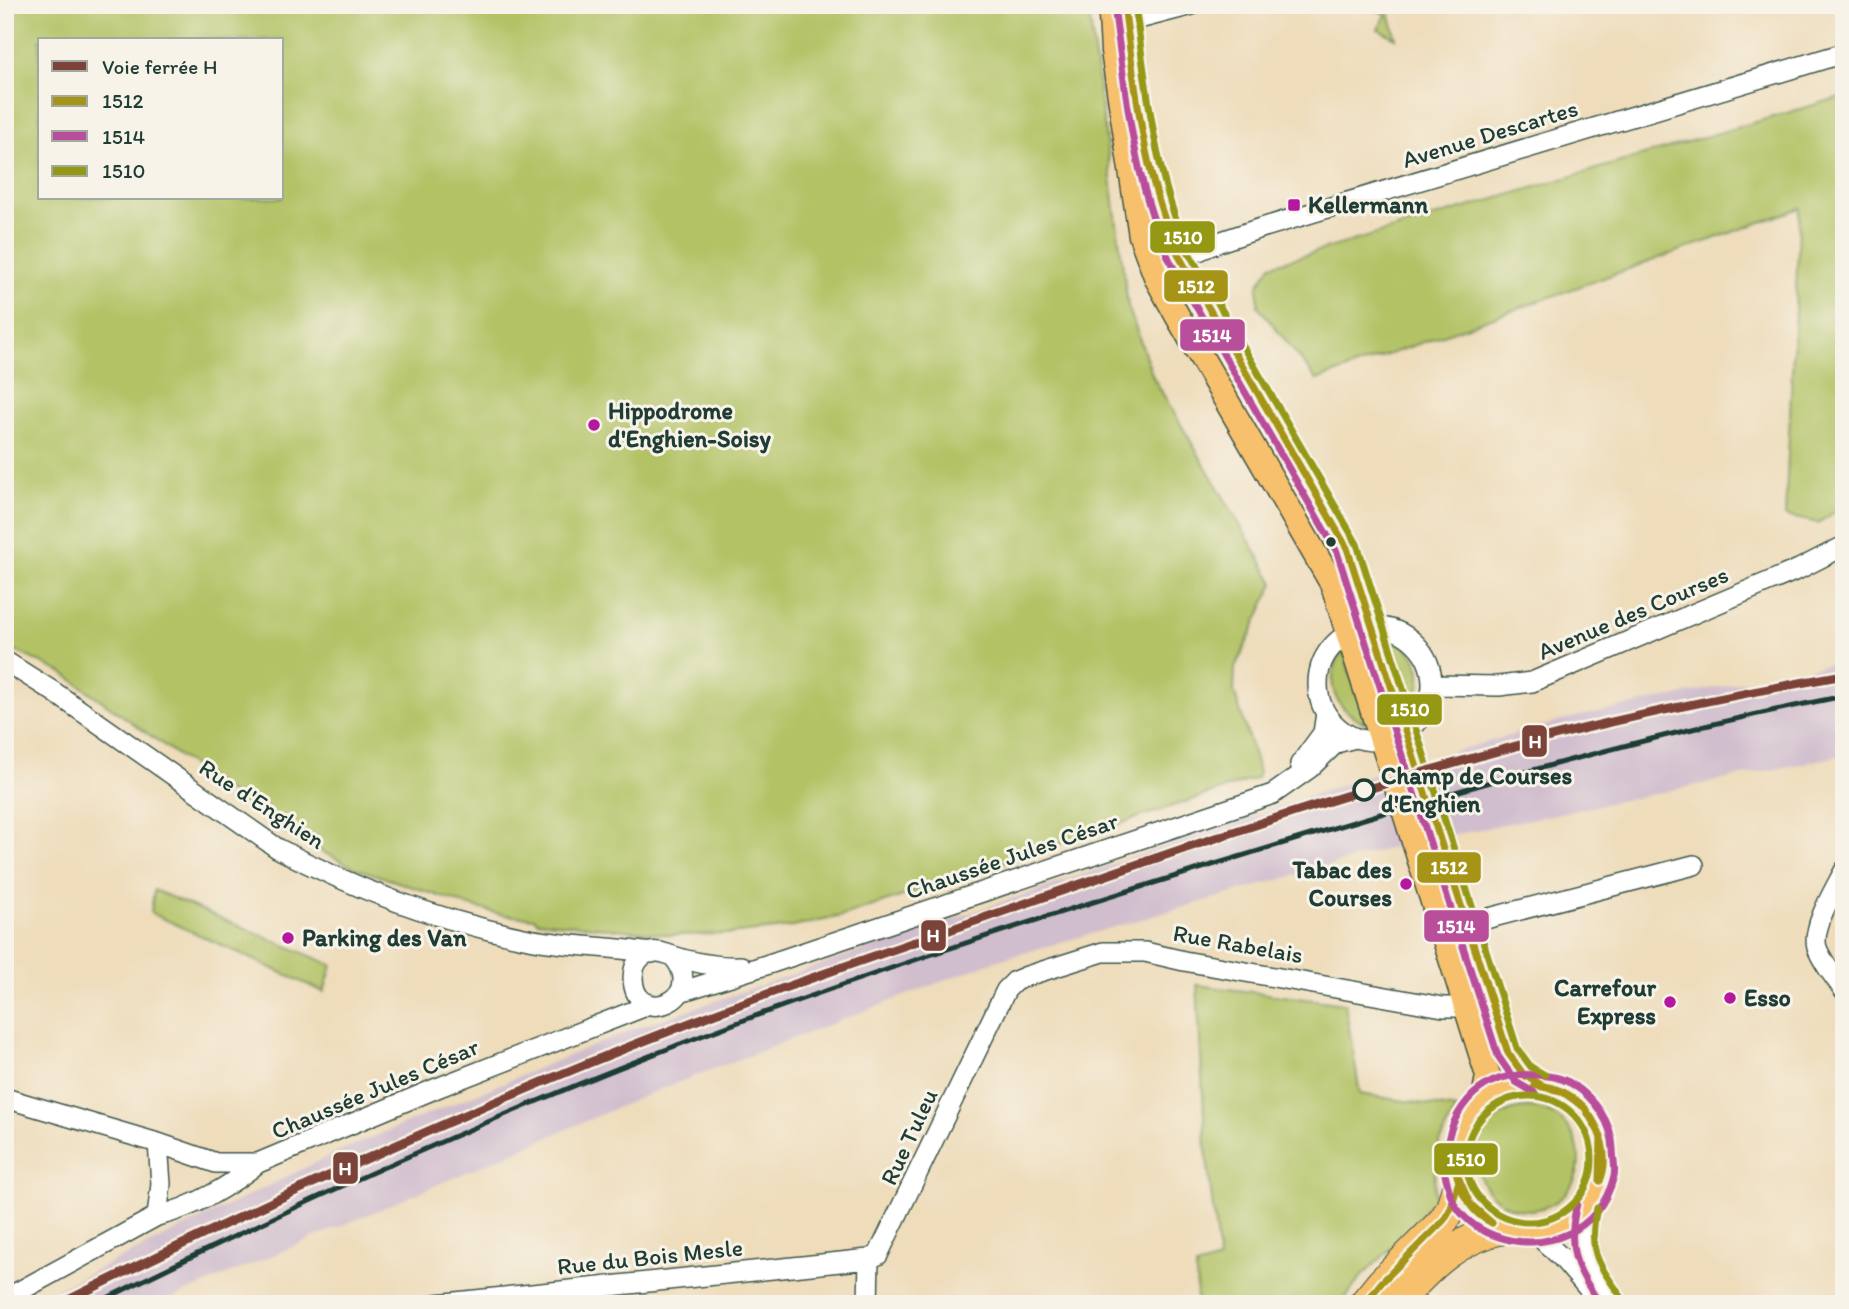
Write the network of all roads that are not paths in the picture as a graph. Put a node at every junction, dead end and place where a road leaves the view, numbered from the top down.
1 (1192, 5) edge
2 (1118, 14) edge
3 (1844, 53) edge
4 (1180, 258) junction
5 (1153, 271) junction
6 (1844, 546) edge
7 (1373, 625) junction
8 (1348, 634) junction
9 (5, 661) edge
10 (1432, 685) junction
11 (1326, 713) junction
12 (1406, 732) junction
13 (1355, 737) junction
14 (1382, 742) junction
15 (1273, 794) junction
16 (1694, 865) dead end
17 (1844, 871) edge
18 (1466, 924) junction
19 (602, 948) junction
20 (652, 953) junction
21 (673, 957) junction
22 (766, 965) junction
23 (632, 977) junction
24 (1006, 990) joint
25 (1844, 990) edge
26 (680, 992) junction
27 (647, 1003) junction
28 (1467, 1007) junction
29 (617, 1017) junction
30 (1541, 1084) junction
31 (5, 1098) edge
32 (1484, 1098) junction
33 (158, 1143) junction
34 (258, 1163) junction
35 (1458, 1184) junction
36 (1587, 1206) junction
37 (157, 1216) junction
38 (1504, 1229) junction
39 (1535, 1233) junction
40 (869, 1259) junction
41 (5, 1299) edge
42 (1605, 1299) edge
43 (436, 1304) edge
44 (868, 1304) edge
45 (1364, 1304) edge
46 (1396, 1304) edge

1 - 2 street
2 - 4 main road
2 - 5 main road
3 - 4 street, Avenue Descartes
4 - 5 street, Avenue Descartes
4 - 7 main road
5 - 8 main road
6 - 10 street, Avenue des Courses
7 - 8 street
7 - 10 street
7 - 12 main road
8 - 11 street
8 - 14 main road
9 - 19 street, Rue d'Enghien
10 - 12 street
11 - 13 street
11 - 15 street
12 - 14 street
12 - 18 main road
13 - 14 street
13 - 15 street, Chaussée Jules César
14 - 28 main road
15 - 22 street, Chaussée Jules César
16 - 18 street
17 - 25 street
18 - 30 main road
19 - 20 street, Rue d'Enghien
19 - 23 street
20 - 21 street
20 - 23 street
21 - 22 street, Chaussée Jules César
21 - 26 street
22 - 26 street, Chaussée Jules César
23 - 27 street
23 - 29 street
24 - 28 street, Rue Rabelais
24 - 40 street, Rue Tuleu
26 - 27 street
27 - 29 street, Chaussée Jules César
28 - 32 main road
29 - 34 street, Chaussée Jules César
30 - 32 main road
30 - 36 main road
31 - 33 street
32 - 35 main road
33 - 34 street
33 - 37 street
34 - 37 street, Chaussée Jules César
35 - 38 main road
35 - 45 highway
36 - 39 main road
36 - 42 street
37 - 41 street, Chaussée Jules César
38 - 39 main road
38 - 46 highway
39 - 42 street
40 - 43 street, Rue du Bois Mesle
40 - 44 street

